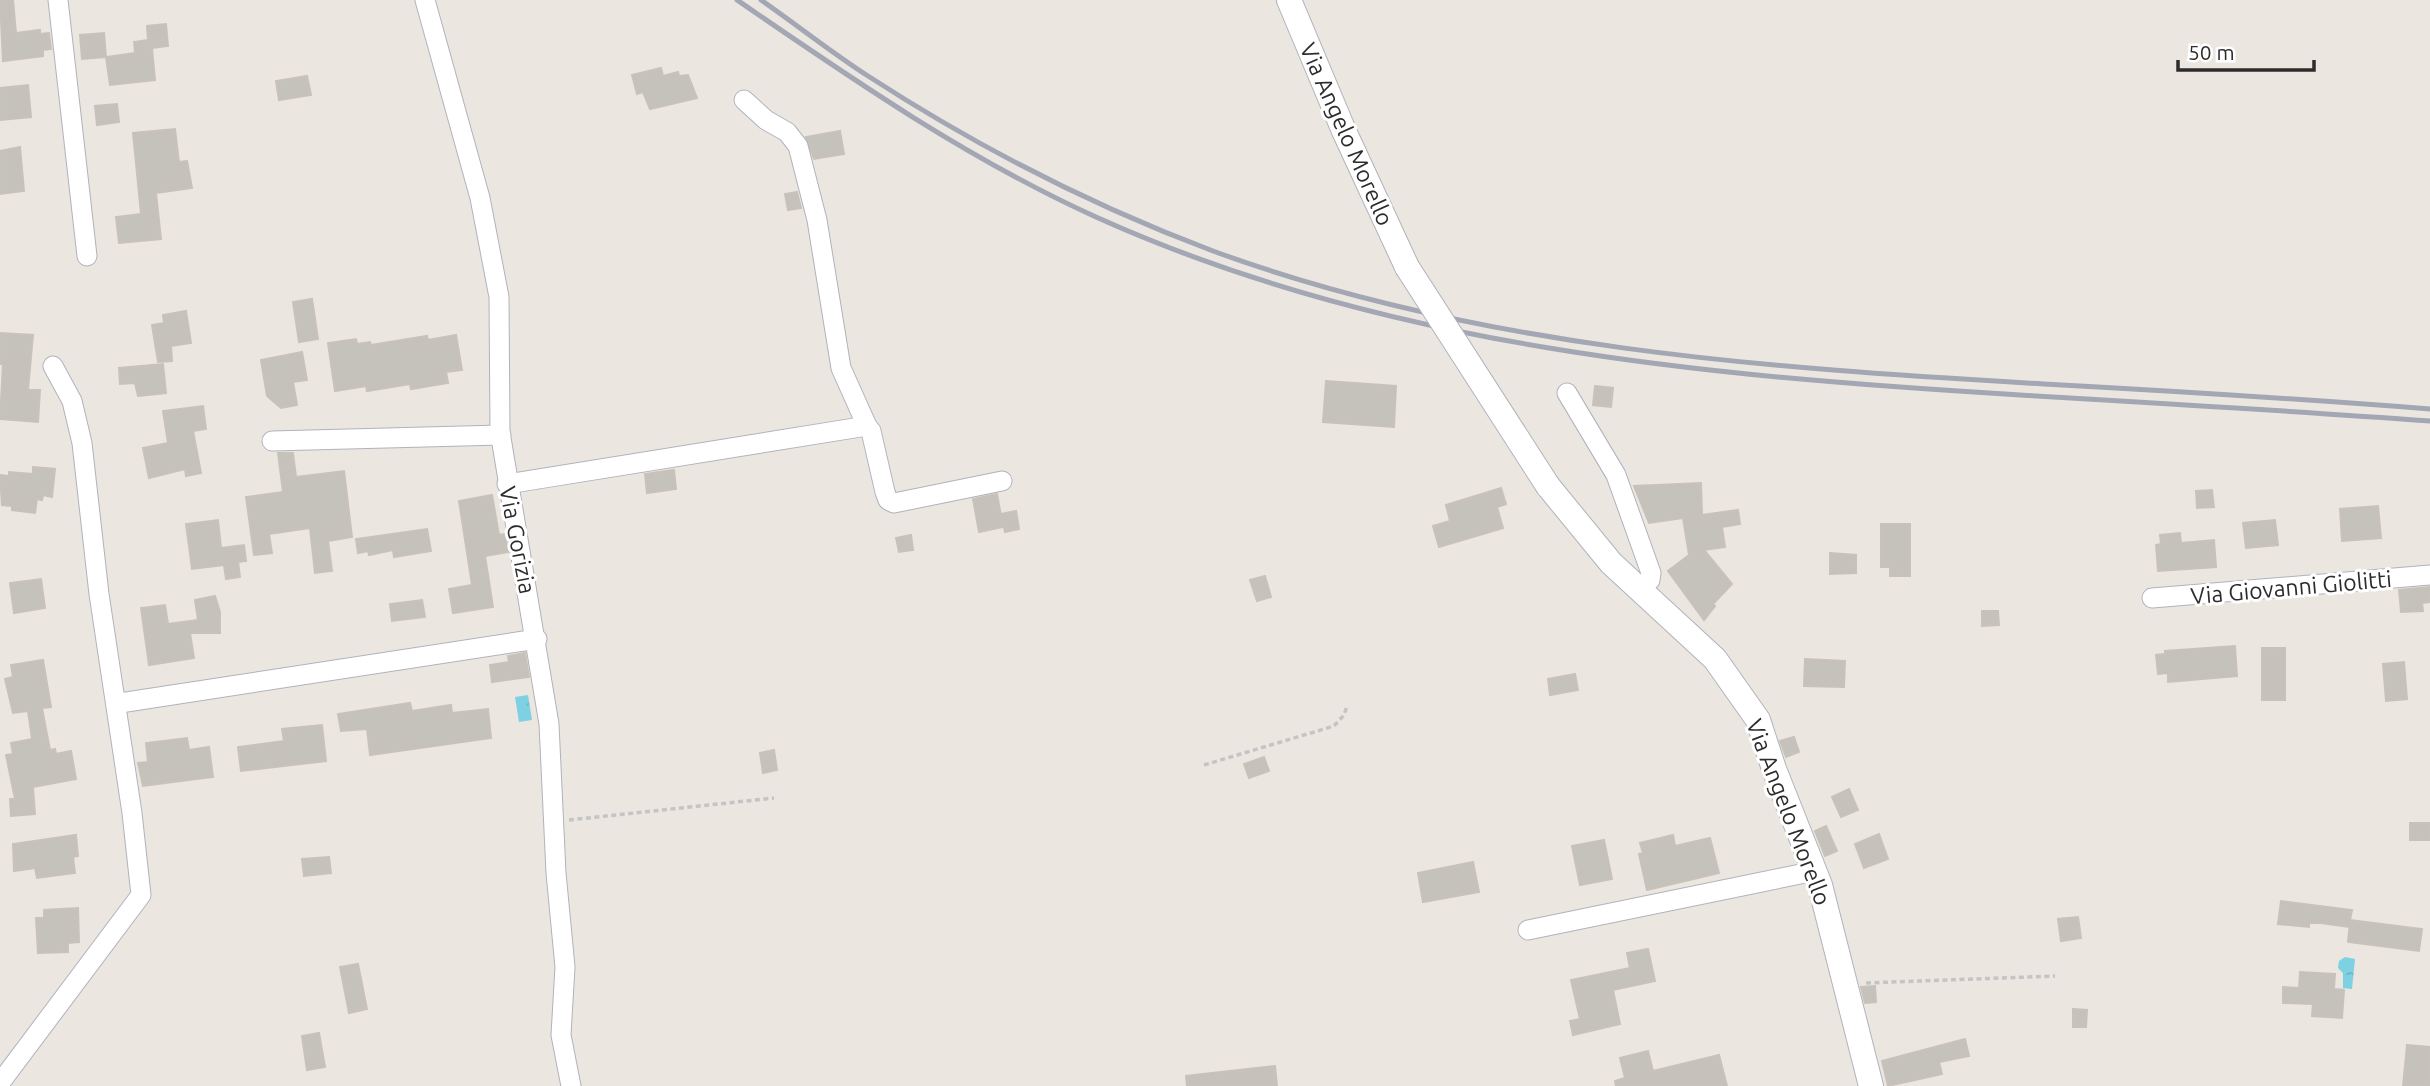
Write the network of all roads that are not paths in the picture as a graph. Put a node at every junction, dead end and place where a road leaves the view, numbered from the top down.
1 (58, 0) edge
2 (425, 0) edge
3 (1289, 0) edge
4 (744, 100) dead end
5 (87, 256) dead end
6 (53, 366) dead end
7 (1567, 393) dead end
8 (867, 426) junction
9 (500, 435) junction
10 (272, 441) dead end
11 (1002, 481) dead end
12 (507, 484) junction
13 (2430, 576) edge
14 (1638, 588) junction
15 (2152, 598) dead end
16 (537, 639) junction
17 (120, 703) dead end
18 (1815, 871) junction
19 (1528, 930) dead end
20 (0, 1083) edge
21 (571, 1086) edge
22 (1871, 1086) edge

1 - 5 street
2 - 9 street, Via Gorizia
3 - 14 street, Via Angelo Morello, bridge
4 - 8 street
6 - 20 street
7 - 14 street
8 - 11 street
8 - 12 street
9 - 10 street
9 - 12 street, Via Gorizia
12 - 16 street, Via Gorizia
13 - 15 street, Via Giovanni Giolitti
14 - 18 street, Via Angelo Morello
16 - 17 street
16 - 21 street, Via Gorizia
18 - 19 street
18 - 22 street, Via Angelo Morello

